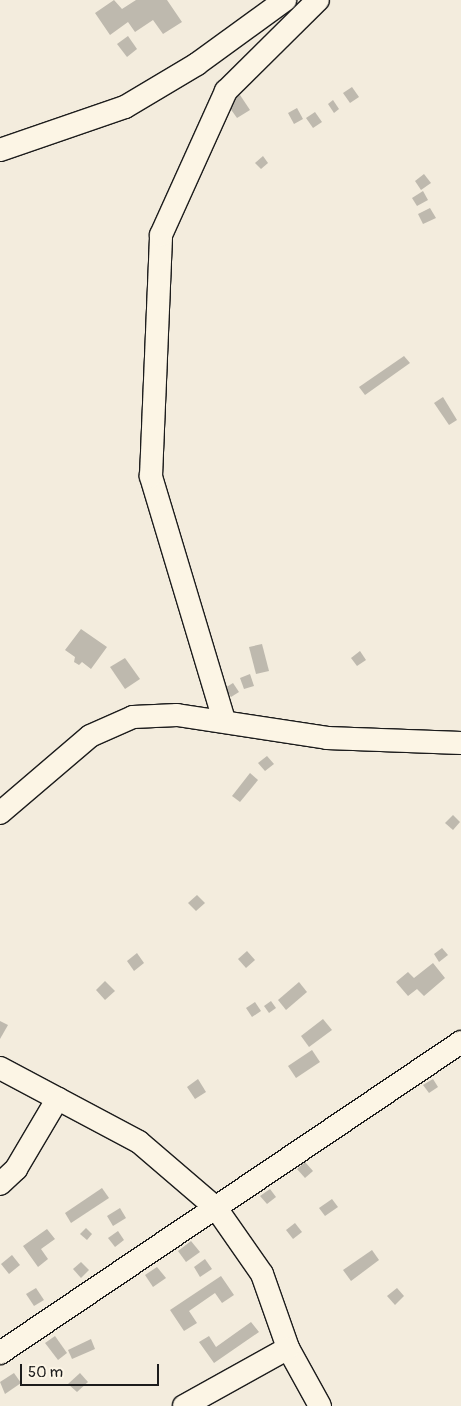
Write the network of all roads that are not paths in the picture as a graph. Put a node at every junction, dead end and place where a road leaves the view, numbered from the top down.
1 (285, 0) edge
2 (318, 0) edge
3 (0, 150) edge
4 (224, 720) junction
5 (461, 743) edge
6 (0, 813) edge
7 (461, 1042) edge
8 (0, 1068) edge
9 (58, 1098) junction
10 (0, 1184) edge
11 (216, 1208) junction
12 (288, 1348) junction
13 (0, 1353) edge
14 (184, 1406) edge
15 (320, 1406) edge

1 - 3 street
2 - 4 street
4 - 5 street
4 - 6 street
7 - 11 street
8 - 9 street
9 - 10 street
9 - 11 street
11 - 12 street
11 - 13 street
12 - 14 street
12 - 15 street

